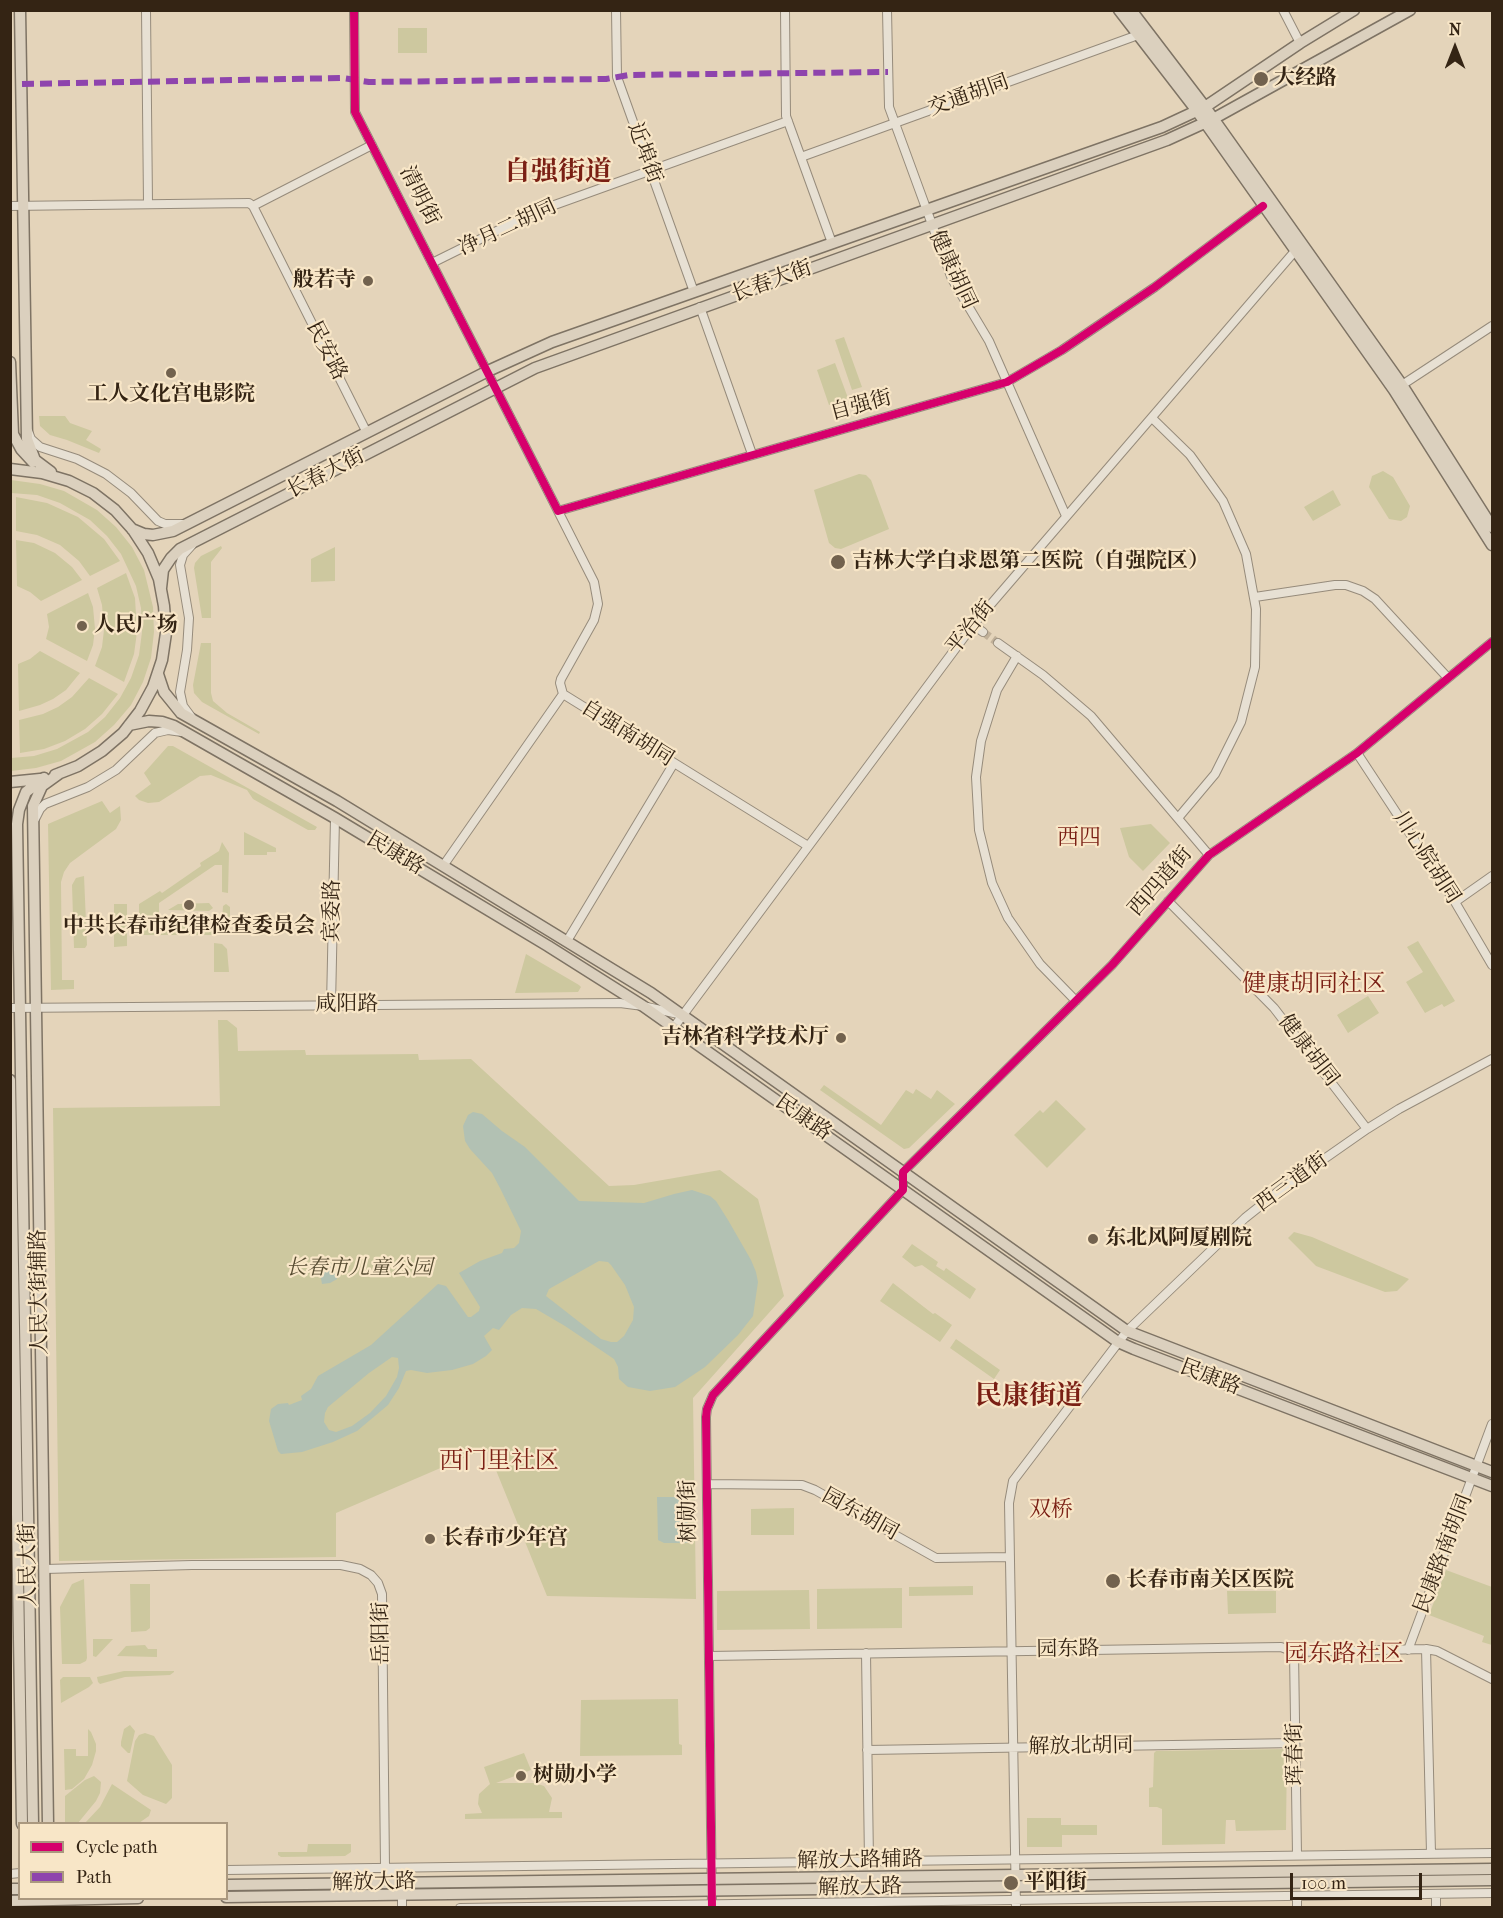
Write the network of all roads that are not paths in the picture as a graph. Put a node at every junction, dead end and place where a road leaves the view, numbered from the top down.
1 (20, 10) edge
2 (146, 10) edge
3 (354, 10) edge
4 (616, 10) edge
5 (785, 10) edge
6 (887, 10) edge
7 (1119, 10) edge
8 (1131, 10) edge
9 (1283, 10) edge
10 (1354, 10) edge
11 (1410, 10) edge
12 (1138, 34) junction
13 (1300, 43) junction
14 (1201, 109) junction
15 (788, 121) junction
16 (1209, 121) junction
17 (895, 122) junction
18 (372, 145) junction
19 (801, 156) junction
20 (650, 171) junction
21 (148, 203) junction
22 (24, 205) junction
23 (10, 206) edge
24 (253, 206) junction
25 (1263, 206) junction
26 (926, 210) junction
27 (931, 225) junction
28 (832, 243) junction
29 (1295, 251) junction
30 (432, 263) junction
31 (694, 292) junction
32 (700, 308) junction
33 (1492, 326) edge
34 (10, 362) edge
35 (488, 371) junction
36 (1007, 382) junction
37 (1402, 385) junction
38 (496, 388) junction
39 (1152, 418) junction
40 (27, 424) junction
41 (367, 433) junction
42 (752, 454) junction
43 (10, 469) edge
44 (53, 475) junction
45 (558, 511) junction
46 (1066, 516) junction
47 (190, 523) junction
48 (1492, 527) edge
49 (132, 529) junction
50 (197, 540) junction
51 (1492, 545) edge
52 (161, 588) junction
53 (1255, 597) junction
54 (973, 625) junction
55 (983, 632) tunnel mouth
56 (1492, 642) edge
57 (998, 643) tunnel mouth
58 (1017, 657) junction
59 (158, 674) junction
60 (1448, 678) junction
61 (563, 694) junction
62 (194, 721) junction
63 (129, 725) junction
64 (188, 734) junction
65 (1357, 753) junction
66 (674, 763) junction
67 (60, 773) junction
68 (46, 777) junction
69 (10, 782) edge
70 (335, 818) junction
71 (1178, 818) junction
72 (33, 828) junction
73 (808, 846) junction
74 (1209, 855) junction
75 (443, 866) junction
76 (1492, 876) edge
77 (1168, 901) junction
78 (1455, 902) junction
79 (567, 941) junction
80 (1492, 964) edge
81 (1076, 1001) junction
82 (331, 1005) junction
83 (644, 1006) junction
84 (15, 1007) edge
85 (36, 1007) junction
86 (683, 1015) junction
87 (674, 1027) junction
88 (1492, 1059) edge
89 (10, 1080) edge
90 (1367, 1129) junction
91 (903, 1172) junction
92 (903, 1190) junction
93 (1127, 1331) junction
94 (1118, 1342) junction
95 (13, 1421) edge
96 (1492, 1424) edge
97 (1477, 1466) junction
98 (1492, 1472) edge
99 (1472, 1478) junction
100 (707, 1485) junction
101 (1492, 1486) edge
102 (1010, 1557) junction
103 (45, 1569) junction
104 (1426, 1649) junction
105 (1408, 1650) junction
106 (1011, 1651) junction
107 (1294, 1652) junction
108 (866, 1653) junction
109 (709, 1656) junction
110 (1492, 1679) edge
111 (1295, 1743) junction
112 (1013, 1748) junction
113 (867, 1750) junction
114 (22, 1822) edge
115 (33, 1822) edge
116 (48, 1822) edge
117 (1492, 1852) edge
118 (1431, 1853) junction
119 (1297, 1855) junction
120 (1015, 1859) junction
121 (869, 1861) junction
122 (711, 1863) junction
123 (385, 1868) junction
124 (1492, 1869) edge
125 (228, 1870) edge
126 (711, 1879) junction
127 (1492, 1880) edge
128 (1016, 1881) junction
129 (402, 1883) junction
130 (228, 1885) edge
131 (712, 1890) junction
132 (1492, 1893) edge
133 (402, 1894) junction
134 (1436, 1894) junction
135 (1297, 1896) junction
136 (228, 1897) edge
137 (10, 1900) edge
138 (108, 1900) edge
139 (23, 1902) edge
140 (34, 1902) edge
141 (49, 1902) edge
142 (1016, 1904) edge
143 (712, 1906) edge
144 (402, 1908) edge
145 (460, 1908) edge
146 (1298, 1908) edge
147 (1436, 1908) edge

1 - 22 main road
2 - 21 street
3 - 18 street, 清明街
4 - 20 street, 近埠街
5 - 15 street
6 - 17 street, 健康胡同
7 - 12 main road
8 - 14 main road
9 - 13 street
10 - 13 main road, 长春大街
11 - 16 main road, 长春大街
12 - 14 main road
12 - 17 street, 交通胡同
13 - 14 main road, 长春大街
14 - 16 main road
14 - 26 main road, 长春大街
15 - 19 street
15 - 20 street, 净月二胡同
16 - 25 main road
16 - 27 main road, 长春大街
16 - 37 main road
17 - 19 street, 交通胡同
17 - 26 street, 健康胡同
18 - 24 street
18 - 30 street, 清明街
19 - 28 street
20 - 30 street, 净月二胡同
20 - 31 street, 近埠街
21 - 22 street
21 - 24 street
22 - 23 street
22 - 40 main road
24 - 41 street, 民安路
25 - 29 main road
25 - 36 street, 自强街
26 - 27 street, 健康胡同
26 - 28 main road, 长春大街
27 - 32 main road, 长春大街
27 - 36 street, 健康胡同
28 - 31 main road, 长春大街
29 - 39 street, 平治街
29 - 51 main road
30 - 35 street, 清明街
31 - 35 main road, 长春大街
32 - 38 main road, 长春大街
32 - 42 street
33 - 37 street
34 - 44 main road
35 - 38 street, 清明街
35 - 41 main road, 长春大街
36 - 42 street, 自强街
36 - 46 street, 健康胡同
37 - 48 main road
38 - 45 street
38 - 50 main road, 长春大街
39 - 46 street, 平治街
39 - 53 street
40 - 44 main road
40 - 47 street
41 - 47 main road, 长春大街
42 - 45 street, 自强街
43 - 44 main road
44 - 49 main road
45 - 61 street
46 - 54 street, 平治街
47 - 49 main road, 长春大街
49 - 52 main road
50 - 52 main road, 长春大街
50 - 62 street
52 - 59 main road
53 - 60 street
53 - 71 street
54 - 55 street
54 - 73 street, 平治街
56 - 60 street, 西四道街
57 - 58 street
58 - 71 street
58 - 81 street
59 - 62 main road, 民康路
59 - 63 main road
60 - 65 street, 西四道街
61 - 66 street, 自强南胡同
61 - 75 street, 自强南胡同
62 - 75 main road, 民康路
63 - 64 main road, 民康路
63 - 67 main road
64 - 70 main road, 民康路
64 - 72 street
65 - 74 street, 西四道街
65 - 78 street, 川心院胡同
66 - 73 street, 自强南胡同
66 - 79 street
67 - 68 main road
67 - 72 main road, 人民大街辅路
68 - 69 main road
68 - 84 main road, 人民大街
70 - 82 street, 宾委路
70 - 83 main road, 民康路
71 - 74 street
72 - 85 main road, 人民大街辅路
73 - 86 street, 平治街
74 - 77 street, 西四道街
75 - 79 main road, 民康路
76 - 78 street
77 - 81 street, 西四道街
77 - 90 street, 健康胡同
78 - 80 street, 川心院胡同
79 - 86 main road, 民康路
81 - 91 street, 西四道街
82 - 83 street, 咸阳路
82 - 85 street, 咸阳路
83 - 86 street, 咸阳路
83 - 87 main road, 民康路
84 - 85 street, 咸阳路
84 - 115 main road, 人民大街
85 - 103 main road, 人民大街辅路
86 - 87 street, 平治街
86 - 91 main road, 民康路
87 - 92 main road, 民康路
88 - 90 street, 西三道街
89 - 95 main road, 人民大街
90 - 93 street, 西三道街
91 - 92 street
91 - 93 main road, 民康路
92 - 94 main road, 民康路
92 - 100 street, 树勋街
93 - 94 street, 西三道街
93 - 97 main road, 民康路
94 - 99 main road, 民康路
94 - 102 street
95 - 114 main road, 人民大街
96 - 97 street, 民康路南胡同
97 - 98 main road, 民康路
97 - 99 street, 民康路南胡同
99 - 101 main road, 民康路
99 - 105 street, 民康路南胡同
100 - 102 street, 园东胡同
100 - 109 street, 树勋街
102 - 106 street
103 - 116 main road, 人民大街辅路
103 - 123 street, 岳阳街
104 - 105 street, 园东路
104 - 110 street
104 - 118 street
105 - 107 street, 园东路
106 - 107 street, 园东路
106 - 108 street, 园东路
106 - 112 street
107 - 111 street, 珲春街
108 - 109 street, 园东路
108 - 113 street
109 - 122 street, 树勋街
111 - 112 street, 解放北胡同
111 - 119 street, 珲春街
112 - 113 street, 解放北胡同
112 - 120 street
113 - 121 street
117 - 118 street, 解放大路辅路
118 - 119 street, 解放大路辅路
119 - 120 street, 解放大路辅路
120 - 121 street, 解放大路辅路
120 - 128 street
121 - 122 street, 解放大路辅路
122 - 123 street, 解放大路辅路
122 - 126 street, 树勋街
123 - 125 street, 解放大路辅路
123 - 129 street
124 - 128 main road, 解放大路
126 - 128 main road, 解放大路
126 - 129 main road, 解放大路
126 - 131 street, 树勋街
127 - 128 main road, 解放大路
128 - 131 main road, 解放大路
128 - 142 street
129 - 130 main road, 解放大路
129 - 133 street
131 - 133 main road, 解放大路
131 - 143 street, 树勋街
132 - 134 street, 解放大路辅路
133 - 136 main road, 解放大路
133 - 144 street
134 - 135 street, 解放大路辅路
134 - 147 street
135 - 142 street, 解放大路辅路
135 - 146 street
137 - 139 main road
138 - 141 main road
139 - 140 main road
140 - 141 main road
142 - 143 street, 解放大路辅路
143 - 145 street, 解放大路辅路

